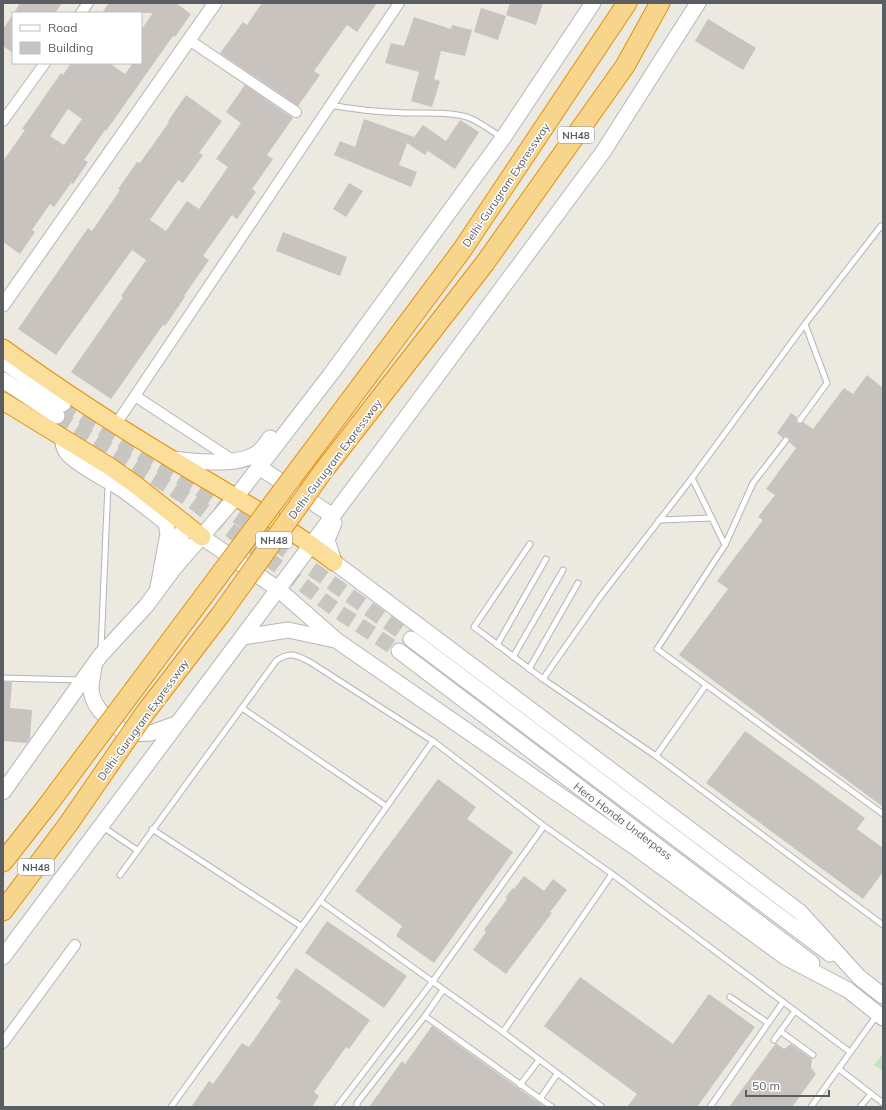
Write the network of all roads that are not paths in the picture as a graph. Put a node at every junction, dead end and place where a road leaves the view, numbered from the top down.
1 (88, 3) edge
2 (215, 3) edge
3 (399, 3) edge
4 (593, 3) edge
5 (627, 3) edge
6 (660, 3) edge
7 (698, 3) edge
8 (82, 12) edge
9 (189, 40) junction
10 (44, 64) edge
11 (330, 105) junction
12 (296, 112) dead end
13 (3, 121) edge
14 (503, 138) junction
15 (882, 226) edge
16 (3, 305) edge
17 (805, 324) junction
18 (3, 348) edge
19 (3, 361) edge
20 (3, 380) edge
21 (318, 391) junction
22 (134, 396) junction
23 (3, 401) edge
24 (800, 420) dead end
25 (116, 424) junction
26 (62, 437) junction
27 (786, 440) dead end
28 (172, 459) junction
29 (234, 461) junction
30 (259, 468) junction
31 (692, 478) junction
32 (108, 480) junction
33 (236, 497) junction
34 (336, 512) junction
35 (712, 518) junction
36 (659, 520) junction
37 (184, 523) junction
38 (202, 537) junction
39 (530, 544) dead end
40 (312, 545) junction
41 (725, 545) junction
42 (546, 559) dead end
43 (334, 562) junction
44 (175, 567) junction
45 (563, 570) dead end
46 (578, 583) dead end
47 (278, 590) junction
48 (157, 592) junction
49 (243, 637) junction
50 (411, 639) tunnel mouth
51 (336, 640) junction
52 (497, 645) junction
53 (399, 652) tunnel mouth
54 (513, 657) junction
55 (97, 661) junction
56 (529, 669) junction
57 (3, 678) edge
58 (543, 679) junction
59 (83, 680) junction
60 (706, 686) junction
61 (242, 708) junction
62 (176, 724) junction
63 (433, 741) junction
64 (656, 756) junction
65 (3, 792) edge
66 (386, 806) junction
67 (883, 814) edge
68 (101, 826) junction
69 (544, 826) junction
70 (152, 829) junction
71 (137, 850) junction
72 (3, 862) edge
73 (612, 874) junction
74 (120, 875) dead end
75 (320, 901) junction
76 (3, 911) edge
77 (883, 925) edge
78 (301, 926) junction
79 (74, 944) dead end
80 (3, 957) edge
81 (859, 976) junction
82 (433, 981) junction
83 (443, 990) junction
84 (848, 990) junction
85 (883, 996) edge
86 (730, 997) dead end
87 (783, 1002) junction
88 (795, 1011) junction
89 (425, 1016) junction
90 (881, 1016) edge
91 (768, 1023) junction
92 (780, 1031) junction
93 (503, 1032) junction
94 (774, 1040) dead end
95 (3, 1042) edge
96 (850, 1052) junction
97 (812, 1055) dead end
98 (539, 1060) junction
99 (839, 1069) junction
100 (557, 1074) junction
101 (520, 1086) junction
102 (871, 1094) junction
103 (540, 1099) junction
104 (883, 1103) edge
105 (171, 1107) edge
106 (336, 1107) edge
107 (357, 1107) edge
108 (552, 1107) edge
109 (602, 1107) edge
110 (710, 1107) edge
111 (811, 1107) edge
112 (860, 1107) edge

1 - 8 street
2 - 9 street
3 - 11 street
4 - 14 main road
5 - 72 highway, Delhi-Gurugram Expressway / NH48, bridge
6 - 76 highway, Delhi-Gurugram Expressway / NH48, bridge
7 - 34 main road
9 - 12 street
9 - 16 street
10 - 13 street
11 - 14 lane
11 - 22 street
14 - 21 main road
15 - 17 lane
17 - 24 lane
17 - 31 lane
18 - 25 highway
19 - 20 main road
21 - 29 main road
21 - 30 main road
22 - 25 street
22 - 29 street
23 - 26 highway
25 - 28 highway
26 - 32 main road
26 - 37 highway
27 - 41 lane
28 - 29 main road
28 - 33 highway
30 - 33 main road
30 - 34 main road
31 - 35 lane
31 - 36 lane
32 - 48 main road
32 - 55 lane
33 - 38 main road
33 - 40 highway
34 - 40 main road
34 - 43 main road
35 - 36 lane
35 - 41 lane
36 - 58 lane
37 - 38 highway
37 - 44 main road
38 - 44 main road
38 - 47 main road
39 - 52 lane
40 - 43 highway
40 - 47 main road
41 - 60 lane
42 - 52 lane
43 - 81 main road
44 - 48 main road
45 - 54 lane
46 - 56 lane
47 - 49 main road
47 - 51 main road
48 - 55 main road
49 - 51 main road
49 - 62 main road
50 - 81 main road, Hero Honda Underpass
51 - 84 main road
52 - 54 lane
53 - 84 main road, Hero Honda Underpass
54 - 56 lane
55 - 59 main road
55 - 62 main road
56 - 58 lane
57 - 59 lane
58 - 64 lane
59 - 65 main road
60 - 64 lane
60 - 67 lane
61 - 63 lane
61 - 66 lane
61 - 70 lane
62 - 68 main road
63 - 66 lane
63 - 69 lane
64 - 77 lane
66 - 75 lane
68 - 71 lane
68 - 80 main road
69 - 73 lane
69 - 82 lane
70 - 71 lane
70 - 78 lane
71 - 74 lane
73 - 87 lane
73 - 93 lane
75 - 78 lane
75 - 82 lane
78 - 105 lane
79 - 95 street
81 - 85 main road
82 - 83 lane
82 - 106 lane
83 - 89 lane
83 - 93 lane
84 - 90 main road
86 - 91 lane
87 - 88 lane
87 - 91 lane
88 - 92 lane
88 - 96 lane
89 - 101 lane
89 - 107 lane
90 - 96 lane
91 - 110 lane
92 - 94 lane
92 - 97 lane
93 - 98 lane
96 - 99 lane
98 - 100 lane
98 - 101 lane
99 - 102 lane
99 - 111 lane
100 - 103 lane
100 - 109 lane
101 - 103 lane
102 - 104 lane
102 - 112 lane
103 - 108 lane

